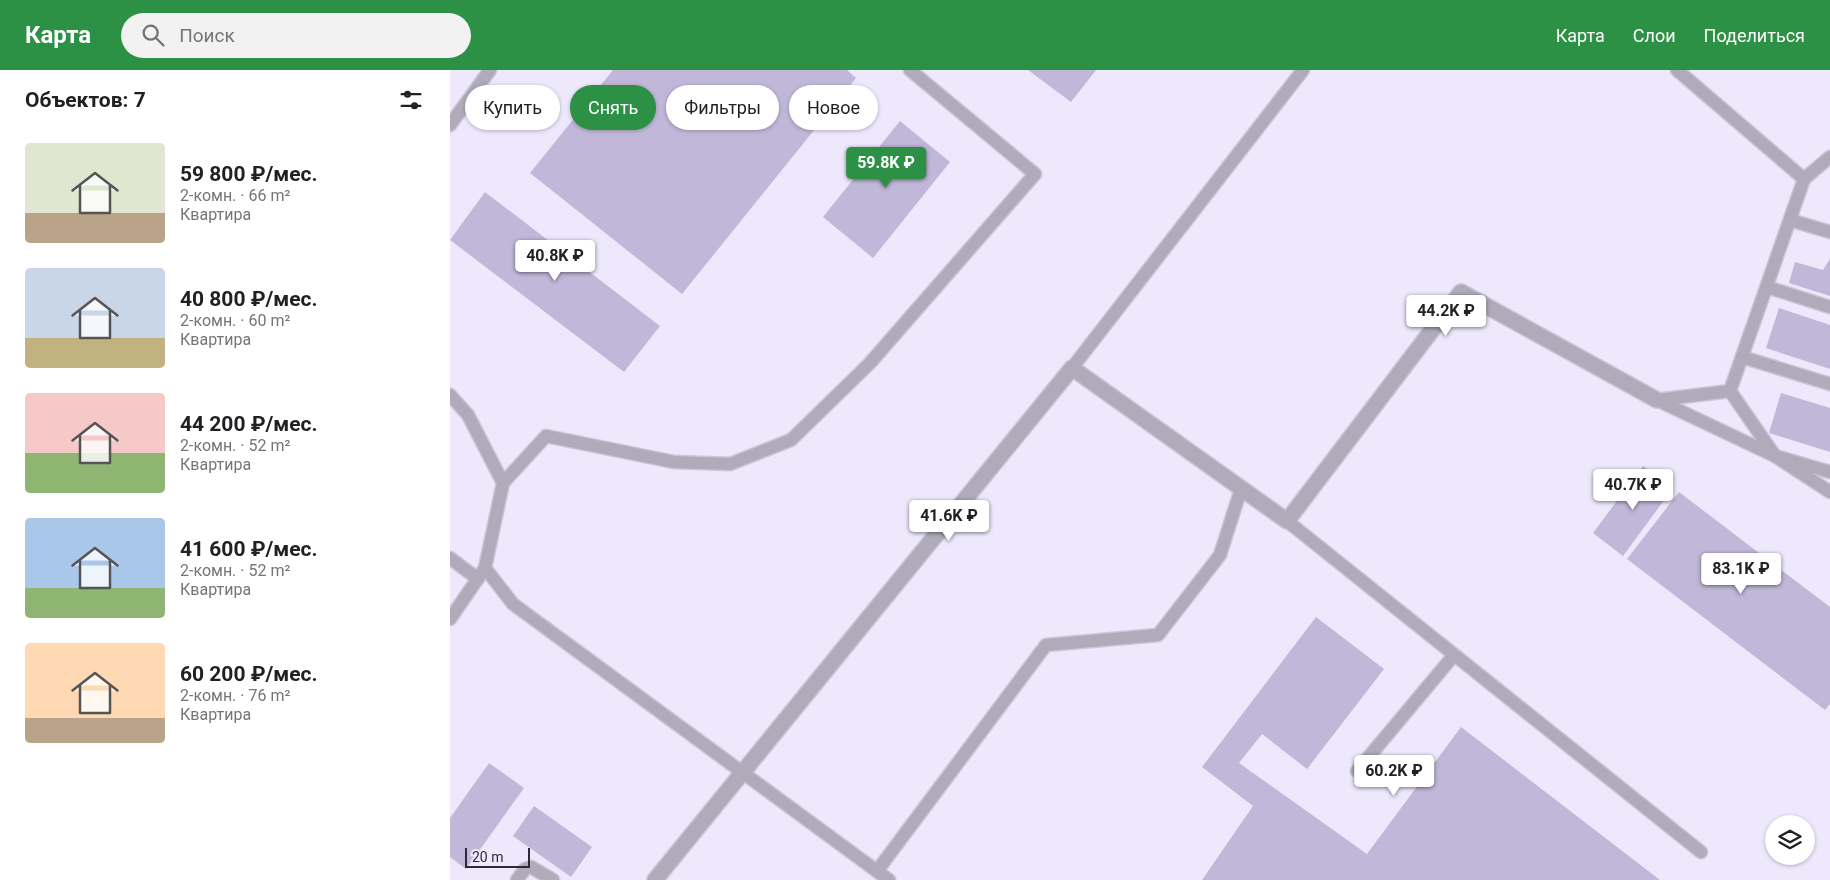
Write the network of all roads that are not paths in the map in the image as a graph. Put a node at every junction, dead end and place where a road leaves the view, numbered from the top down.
1 (490, 70) edge
2 (910, 70) edge
3 (1303, 70) edge
4 (1678, 70) edge
5 (450, 126) edge
6 (1829, 160) edge
7 (1804, 179) junction
8 (1790, 220) junction
9 (1830, 232) edge
10 (1767, 287) junction
11 (1830, 307) edge
12 (1742, 358) junction
13 (1072, 368) junction
14 (1830, 384) edge
15 (1730, 391) junction
16 (450, 395) edge
17 (1657, 400) junction
18 (1775, 456) junction
19 (1830, 472) edge
20 (503, 482) junction
21 (1241, 490) junction
22 (1830, 492) edge
23 (1287, 521) junction
24 (450, 558) edge
25 (485, 568) junction
26 (478, 579) junction
27 (450, 619) edge
28 (1454, 655) junction
29 (1357, 771) dead end
30 (741, 772) junction
31 (1701, 852) dead end
32 (877, 871) junction
33 (656, 879) edge
34 (517, 880) edge
35 (553, 880) edge
36 (889, 880) edge

1 - 5 lane
2 - 20 lane
3 - 13 lane
4 - 7 lane
6 - 7 lane
7 - 8 lane
8 - 9 lane
8 - 10 lane
10 - 11 lane
10 - 12 lane
12 - 14 lane
12 - 15 lane
13 - 21 street
13 - 30 street
15 - 17 lane
15 - 18 lane
16 - 20 lane
17 - 18 lane
17 - 23 street
18 - 19 lane
18 - 22 lane
20 - 25 lane
21 - 23 street
21 - 32 lane
23 - 28 lane
24 - 26 lane
25 - 26 lane
25 - 30 lane
26 - 27 lane
28 - 29 lane
28 - 31 lane
30 - 32 lane
30 - 33 street
32 - 36 lane
34 - 35 lane

